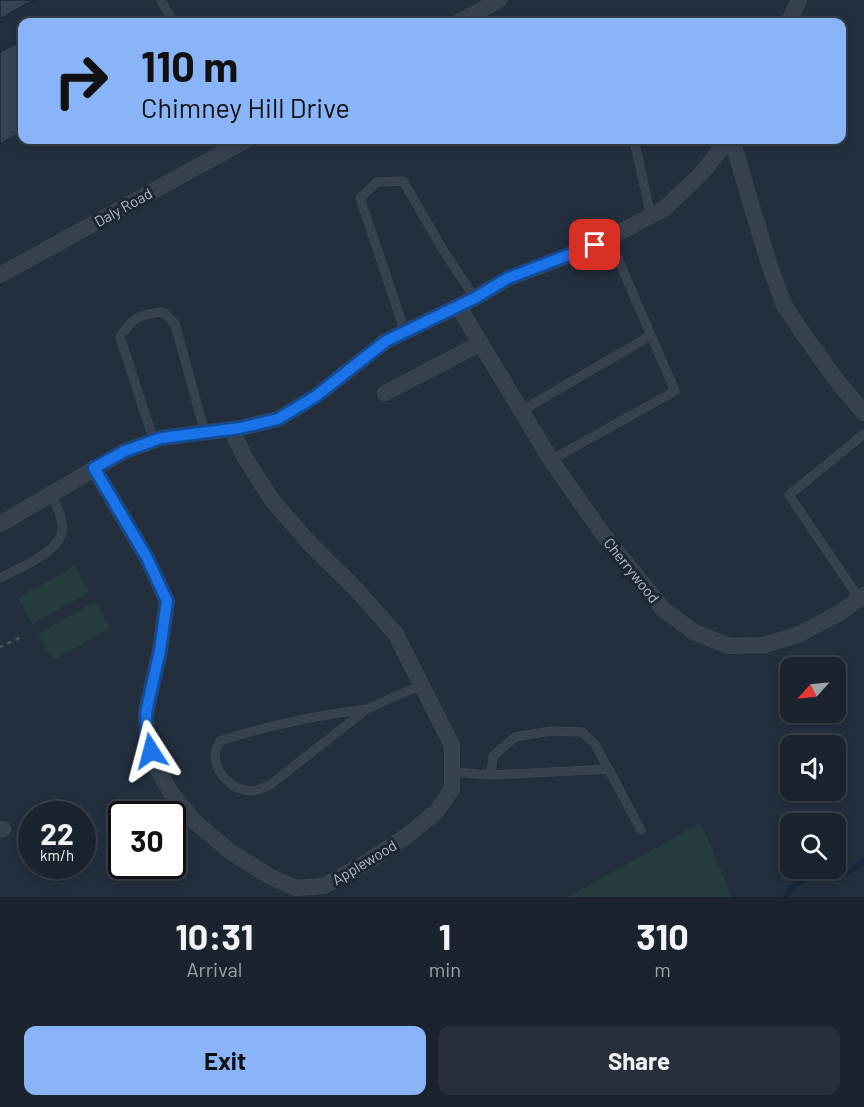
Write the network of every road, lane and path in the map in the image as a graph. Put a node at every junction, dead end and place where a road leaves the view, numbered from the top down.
1 (161, 0) edge
2 (499, 0) edge
3 (799, 0) edge
4 (171, 18) edge
5 (466, 18) edge
6 (791, 18) edge
7 (235, 144) edge
8 (635, 144) edge
9 (727, 144) edge
10 (731, 144) edge
11 (651, 216) junction
12 (609, 238) junction
13 (0, 275) edge
14 (475, 298) junction
15 (458, 306) junction
16 (405, 332) junction
17 (650, 336) junction
18 (481, 343) junction
19 (385, 393) dead end
20 (521, 411) junction
21 (864, 413) edge
22 (231, 429) junction
23 (205, 433) junction
24 (864, 434) edge
25 (153, 441) junction
26 (551, 460) junction
27 (94, 468) junction
28 (51, 493) junction
29 (1, 519) edge
30 (0, 578) edge
31 (862, 597) edge
32 (21, 637) dead end
33 (0, 646) edge
34 (422, 685) junction
35 (367, 710) junction
36 (609, 769) junction
37 (453, 772) junction
38 (491, 775) junction
39 (641, 830) dead end
40 (306, 892) edge

1 - 4 lane
2 - 5 street
3 - 6 street
7 - 13 street, Daly Road
8 - 11 lane
9 - 11 street
10 - 21 street
11 - 12 street
12 - 14 street
12 - 17 lane
14 - 15 street
14 - 16 lane
15 - 16 street
15 - 18 street, Cherrywood
16 - 22 street
17 - 20 lane
17 - 26 lane
18 - 19 street
18 - 20 street, Cherrywood
20 - 26 street, Cherrywood
22 - 23 street
22 - 34 street, Applewood
23 - 25 street
23 - 25 lane
24 - 31 lane
25 - 27 street
26 - 31 street, Cherrywood
27 - 28 street
27 - 40 street, Applewood
28 - 29 street
28 - 30 lane
32 - 33 path
34 - 35 lane
34 - 37 street, Applewood
35 - 35 lane
36 - 38 lane
36 - 38 lane
36 - 39 lane
37 - 38 lane
37 - 40 street, Applewood

